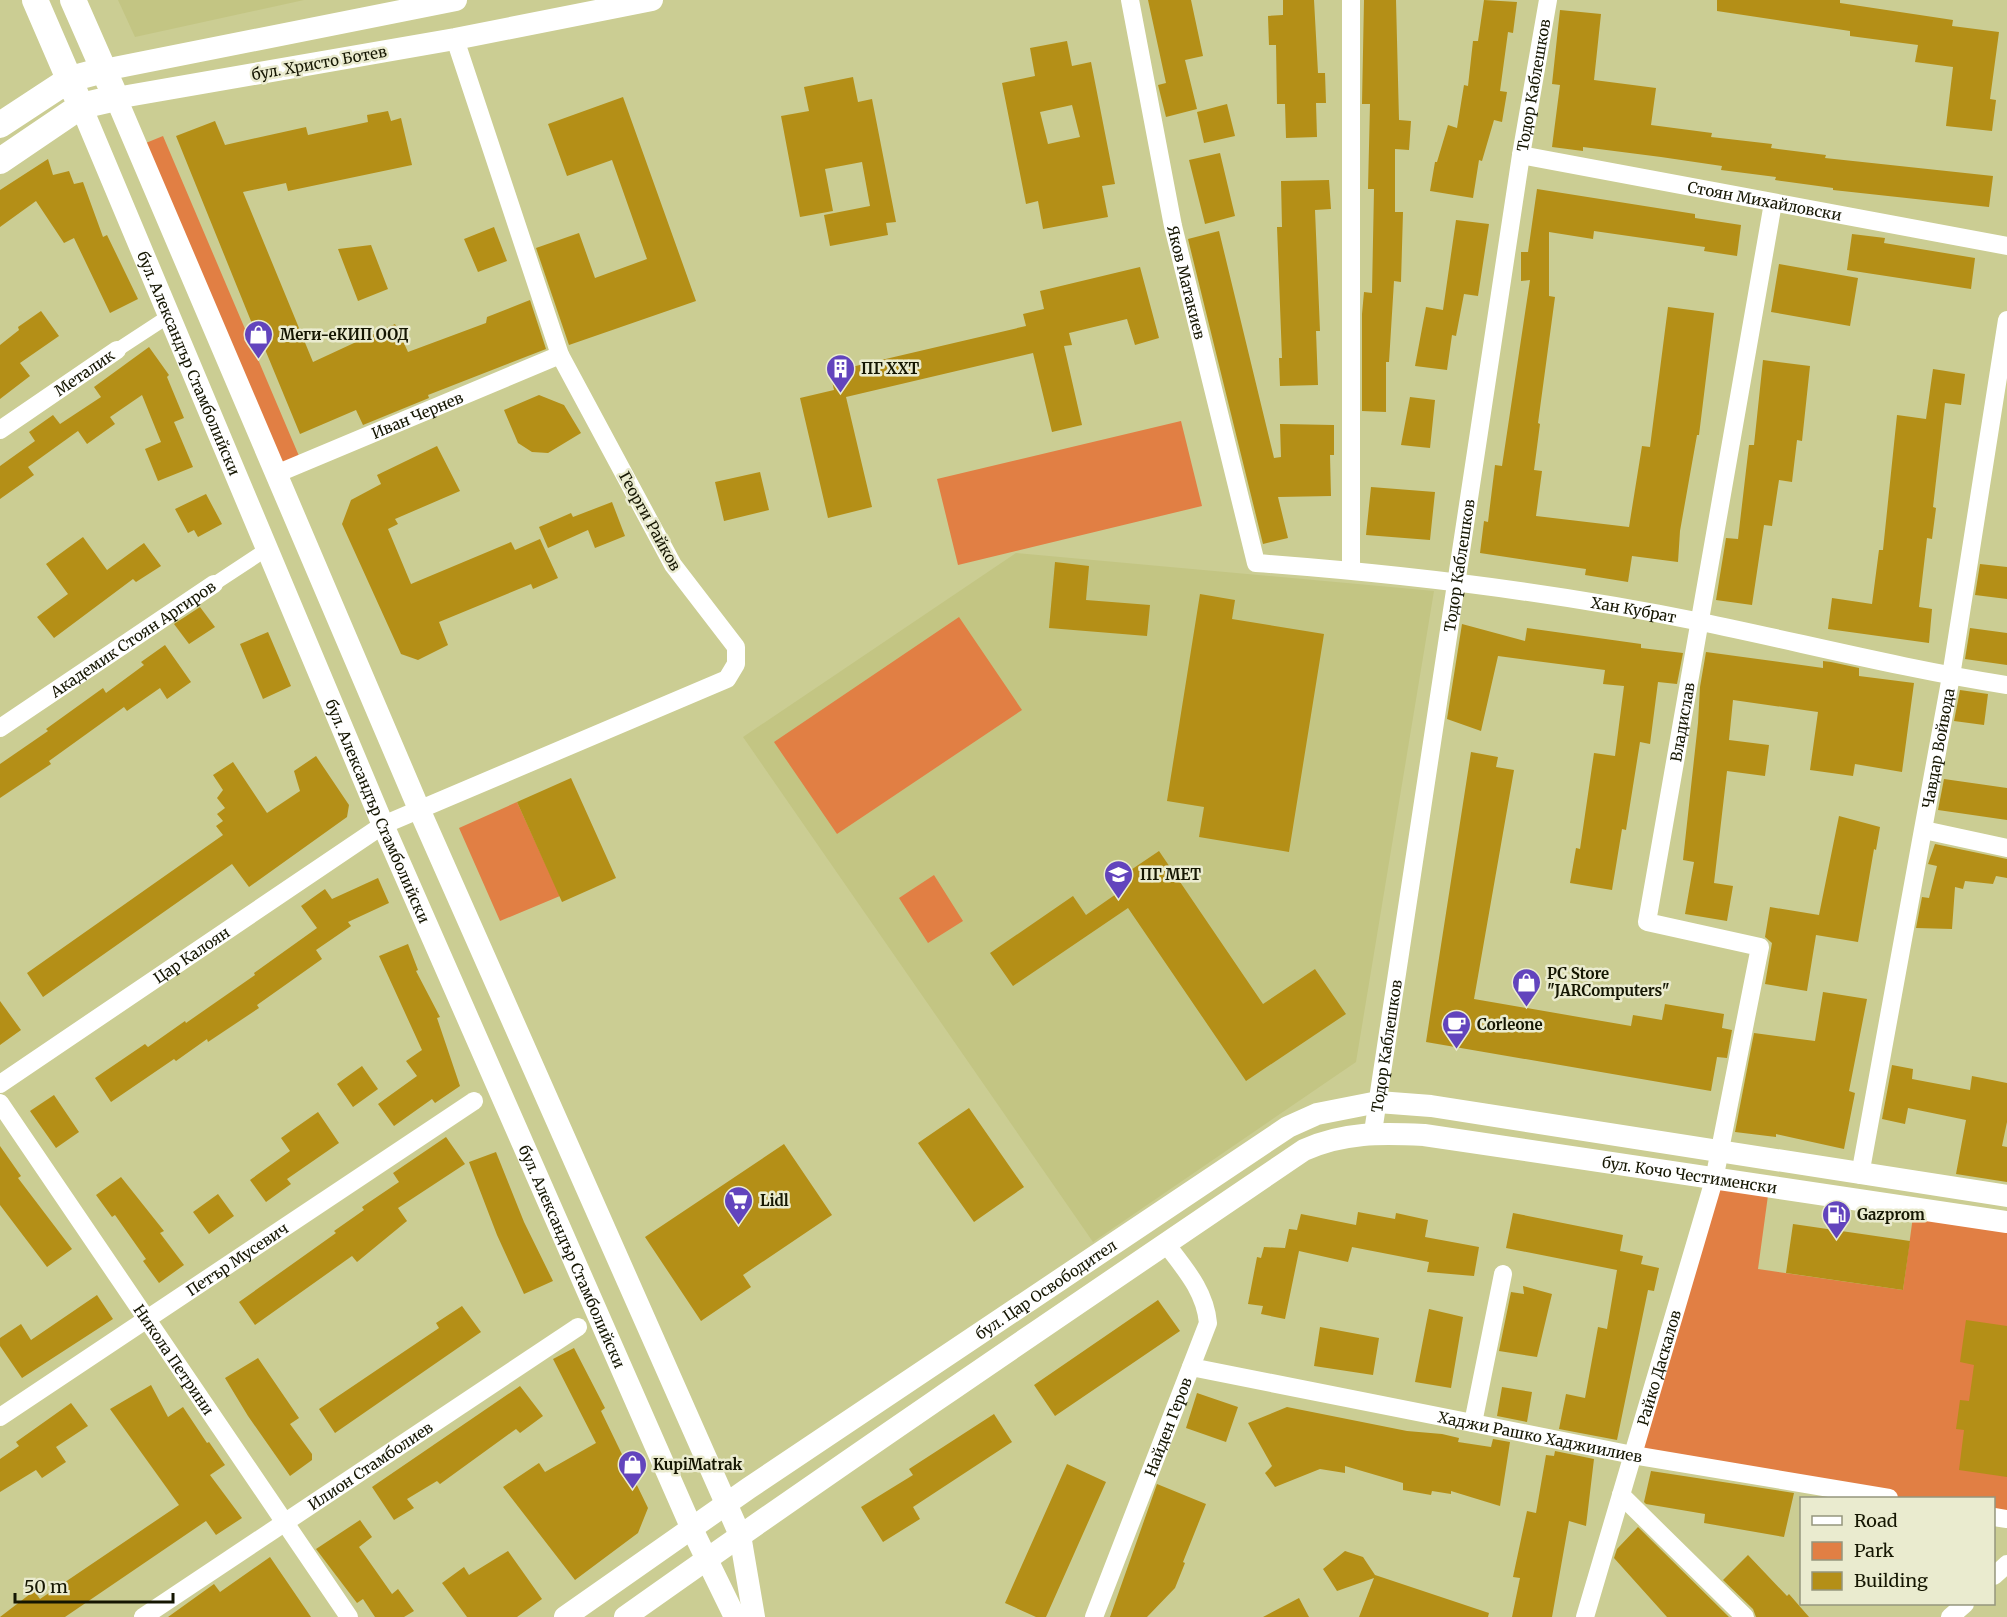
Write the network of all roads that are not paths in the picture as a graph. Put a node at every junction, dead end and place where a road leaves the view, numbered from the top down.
1 (35, 0) edge
2 (73, 0) edge
3 (456, 0) edge
4 (652, 0) edge
5 (1130, 0) edge
6 (1351, 0) edge
7 (1548, 0) edge
8 (455, 39) junction
9 (104, 70) junction
10 (70, 80) junction
11 (116, 98) junction
12 (81, 106) junction
13 (0, 125) edge
14 (1521, 155) junction
15 (0, 161) edge
16 (1773, 203) junction
17 (2007, 246) edge
18 (169, 316) junction
19 (2007, 320) edge
20 (117, 350) joint
21 (560, 355) junction
22 (0, 430) edge
23 (276, 474) junction
24 (267, 549) junction
25 (1256, 563) joint
26 (1351, 570) junction
27 (1457, 581) junction
28 (214, 584) joint
29 (1699, 621) junction
30 (1951, 676) junction
31 (2007, 686) edge
32 (0, 728) edge
33 (419, 809) junction
34 (383, 825) junction
35 (1924, 830) junction
36 (2007, 848) edge
37 (0, 1084) edge
38 (497, 1086) junction
39 (474, 1101) joint
40 (1378, 1102) junction
41 (0, 1103) edge
42 (1373, 1132) junction
43 (1720, 1152) junction
44 (1860, 1175) junction
45 (1714, 1180) junction
46 (2007, 1196) edge
47 (2007, 1222) edge
48 (1166, 1244) junction
49 (1503, 1274) dead end
50 (597, 1314) junction
51 (147, 1319) junction
52 (578, 1327) joint
53 (1191, 1367) junction
54 (0, 1417) edge
55 (1473, 1423) junction
56 (1633, 1455) junction
57 (1621, 1496) junction
58 (1883, 1497) edge
59 (726, 1505) junction
60 (285, 1522) junction
61 (692, 1529) junction
62 (740, 1535) junction
63 (706, 1560) junction
64 (2007, 1564) edge
65 (1995, 1575) edge
66 (1964, 1605) edge
67 (143, 1617) edge
68 (349, 1617) edge
69 (565, 1617) edge
70 (625, 1617) edge
71 (735, 1617) edge
72 (754, 1617) edge
73 (1094, 1617) edge
74 (1585, 1617) edge
75 (1745, 1617) edge
76 (1950, 1617) edge

1 - 10 main road, бул. Александър Стамболийски
2 - 9 main road
3 - 9 street
4 - 8 street, бул. Христо Ботев
5 - 25 street, Яков Матакиев
6 - 26 street
7 - 14 street, Тодор Каблешков
8 - 11 street, бул. Христо Ботев
8 - 21 street, Георги Райков
9 - 10 main road
9 - 11 main road
10 - 12 main road, бул. Александър Стамболийски
10 - 13 main road
11 - 12 main road, бул. Христо Ботев
11 - 23 street
12 - 15 main road, бул. Христо Ботев
12 - 18 street, бул. Александър Стамболийски
14 - 16 street, Стоян Михайловски
14 - 27 street, Тодор Каблешков
16 - 17 street, Стоян Михайловски
16 - 29 street, Владислав
18 - 20 street, Металик
18 - 24 street, бул. Александър Стамболийски
19 - 30 street, Чавдар Войвода
20 - 22 street, Металик
21 - 23 street, Иван Чернев
21 - 33 street, Георги Райков
23 - 33 street
24 - 28 street, Академик Стоян Аргиров
24 - 34 street, бул. Александър Стамболийски
25 - 26 street, Хан Кубрат
26 - 27 street, Хан Кубрат
27 - 29 street, Хан Кубрат
27 - 40 street, Тодор Каблешков
28 - 32 street, Академик Стоян Аргиров
29 - 30 street, Хан Кубрат
29 - 43 street, Владислав
30 - 31 street, Хан Кубрат
30 - 35 street, Чавдар Войвода
33 - 34 street, Георги Райков
33 - 59 street
34 - 37 street, Цар Калоян
34 - 38 street, бул. Александър Стамболийски
35 - 36 street
35 - 44 street, Чавдар Войвода
38 - 39 street
38 - 50 street, бул. Александър Стамболийски
39 - 51 street, Петър Мусевич
40 - 42 street, Тодор Каблешков
40 - 43 street, бул. Кочо Честименски
40 - 59 street, бул. Цар Освободител
41 - 51 street, Никола Петрини
42 - 45 street, бул. Кочо Честименски
42 - 48 street, бул. Цар Освободител
43 - 44 street, бул. Кочо Честименски
43 - 45 street, Райко Даскалов
44 - 46 street, бул. Кочо Честименски
45 - 47 street, бул. Кочо Честименски
45 - 56 street, Райко Даскалов
48 - 53 street, Найден Геров
48 - 62 street, бул. Цар Освободител
49 - 55 street
50 - 52 street, Илион Стамболиев
50 - 61 street, бул. Александър Стамболийски
51 - 54 street, Петър Мусевич
51 - 60 street, Никола Петрини
52 - 60 street, Илион Стамболиев
53 - 55 street, Хаджи Рашко Хаджиилиев
53 - 73 street, Найден Геров
55 - 56 street, Хаджи Рашко Хаджиилиев
56 - 57 street, Райко Даскалов
56 - 58 street, Хаджи Рашко Хаджиилиев
57 - 74 street, Райко Даскалов
57 - 75 street
59 - 61 street, бул. Цар Освободител
59 - 62 street
60 - 67 street, Илион Стамболиев
60 - 68 street, Никола Петрини
61 - 63 street, бул. Александър Стамболийски
61 - 69 street
62 - 63 street, бул. Цар Освободител
62 - 72 street
63 - 70 street
63 - 71 street, бул. Александър Стамболийски
64 - 65 street
66 - 76 street

